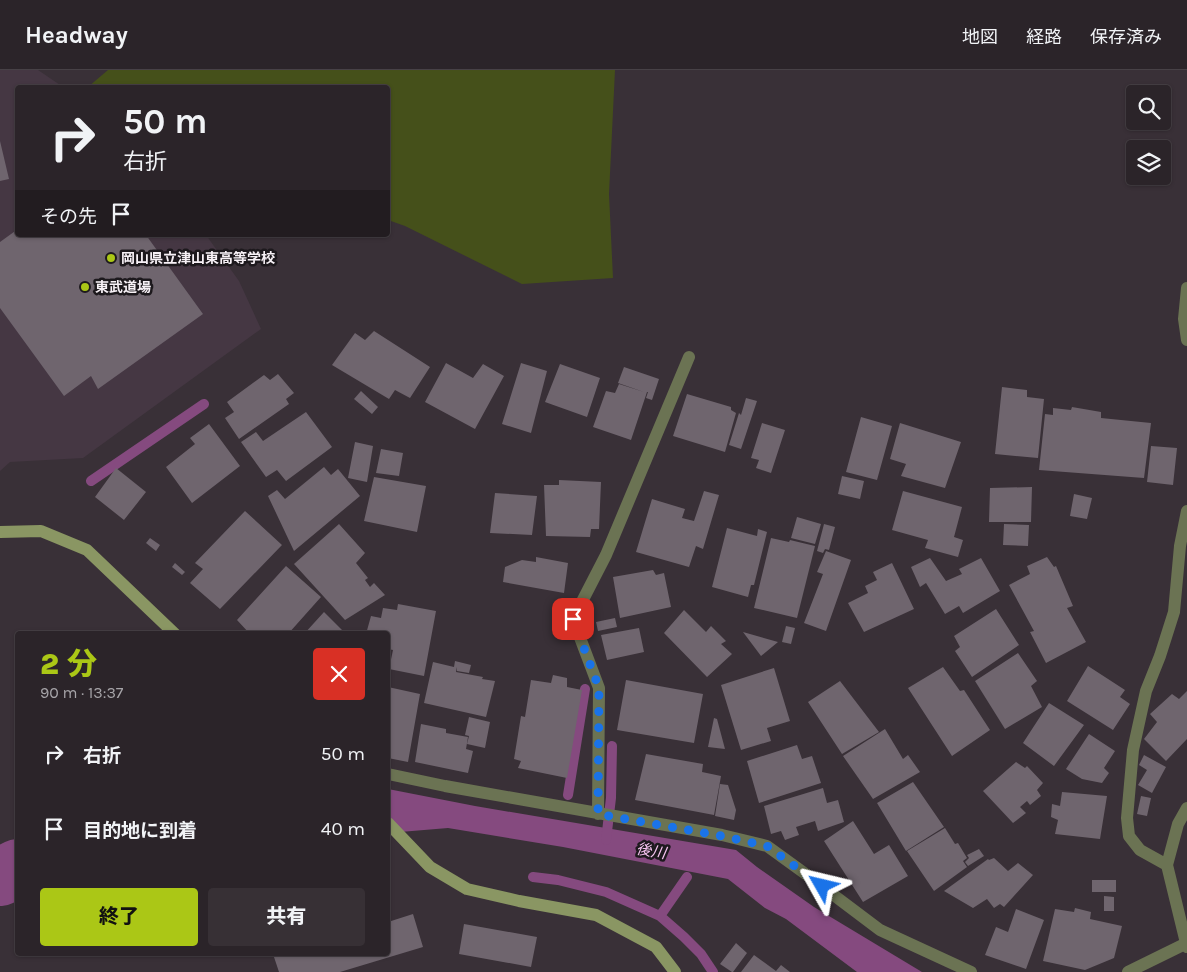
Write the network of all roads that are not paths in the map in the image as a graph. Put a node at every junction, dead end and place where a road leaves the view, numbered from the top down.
1 (1187, 288) edge
2 (1187, 340) edge
3 (689, 357) dead end
4 (1187, 511) edge
5 (0, 532) edge
6 (172, 631) edge
7 (390, 774) edge
8 (1187, 808) edge
9 (598, 814) junction
10 (390, 825) edge
11 (1167, 865) junction
12 (1187, 945) edge
13 (675, 972) edge
14 (971, 972) edge
15 (1128, 972) edge

1 - 2 street
3 - 9 street
4 - 11 street
5 - 6 street
7 - 9 street
8 - 11 street
9 - 14 street
10 - 13 street
11 - 12 street
12 - 15 street

